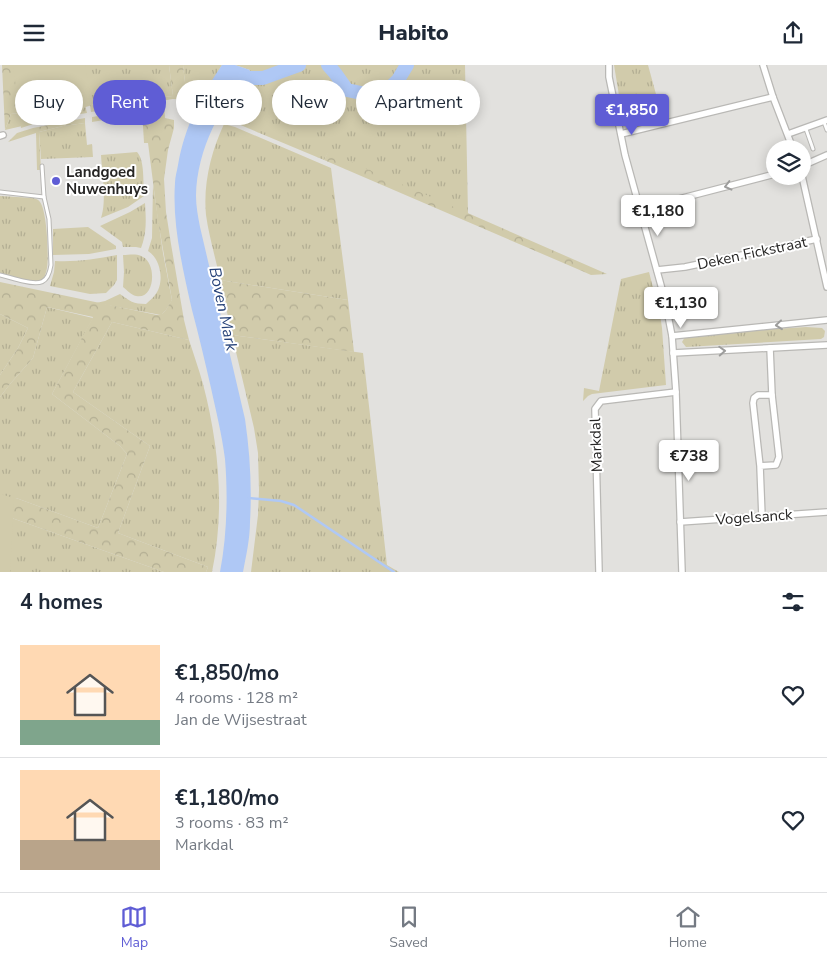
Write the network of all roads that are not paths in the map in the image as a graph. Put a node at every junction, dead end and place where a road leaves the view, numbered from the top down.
1 (609, 65) edge
2 (763, 65) edge
3 (773, 97) junction
4 (826, 121) edge
5 (806, 128) junction
6 (827, 130) edge
7 (621, 134) junction
8 (788, 134) junction
9 (790, 140) edge
10 (813, 149) dead end
11 (827, 155) edge
12 (811, 163) edge
13 (42, 165) dead end
14 (766, 176) edge
15 (804, 185) edge
16 (0, 192) edge
17 (44, 197) junction
18 (640, 209) junction
19 (817, 239) junction
20 (657, 270) junction
21 (0, 275) edge
22 (827, 287) edge
23 (827, 320) edge
24 (672, 335) junction
25 (827, 345) edge
26 (770, 348) junction
27 (673, 353) junction
28 (676, 393) junction
29 (772, 395) junction
30 (760, 466) junction
31 (827, 512) edge
32 (762, 517) junction
33 (680, 522) junction
34 (600, 572) edge
35 (682, 572) edge

1 - 7 street
2 - 3 street
3 - 7 street
3 - 8 street
4 - 5 street
4 - 6 lane
5 - 8 street
5 - 10 lane
7 - 18 street
8 - 9 street
11 - 12 street
13 - 17 lane
14 -> 18 street
15 - 19 street
16 - 17 lane
17 - 21 lane
18 - 20 street
19 - 20 street, Deken Fickstraat
19 - 22 street
20 - 24 street
23 -> 24 street
24 - 27 street
25 - 26 street
27 -> 26 street
26 - 29 street
27 - 28 street
28 - 33 street
28 - 34 street, Markdal
29 - 30 street
29 - 30 street
30 - 32 street
31 - 32 street, Vogelsanck
32 - 33 street, Vogelsanck
33 - 35 street

